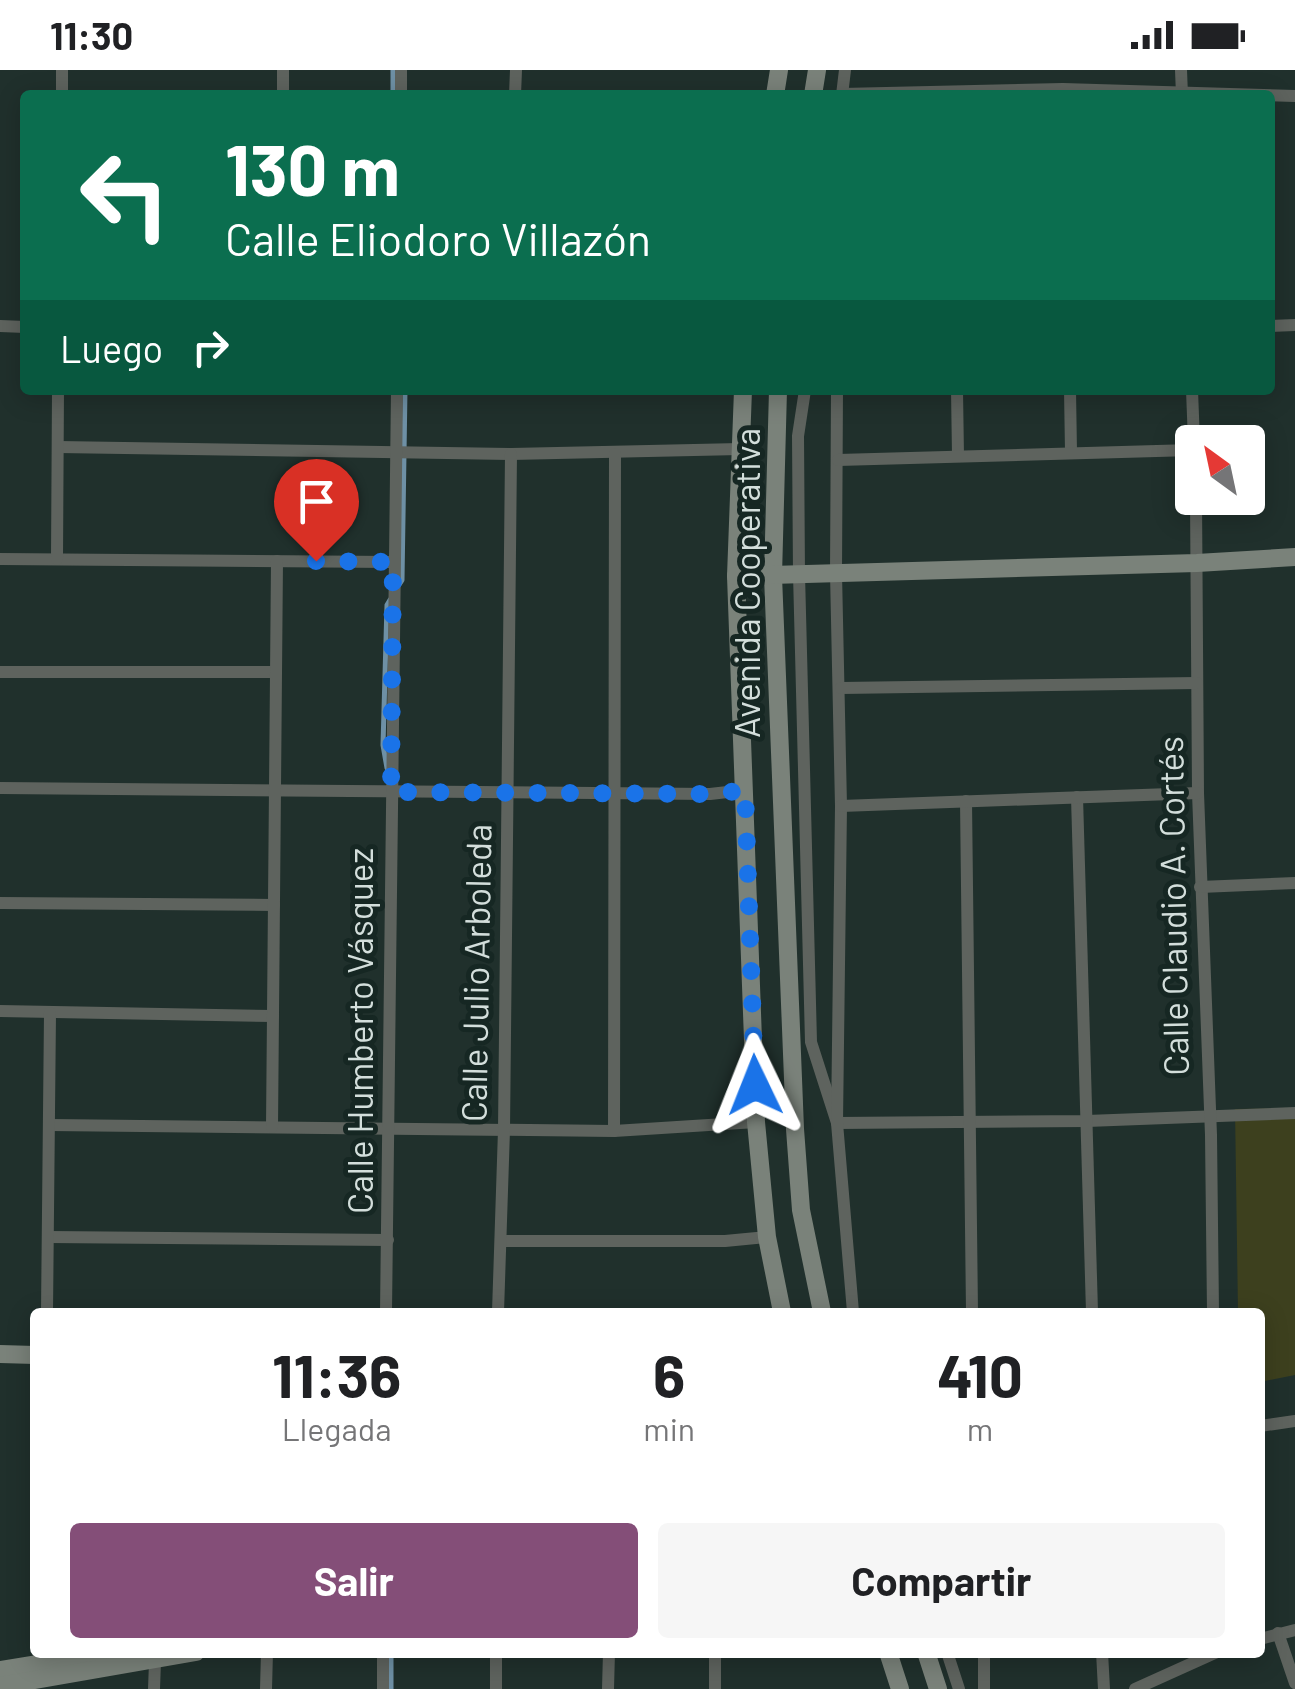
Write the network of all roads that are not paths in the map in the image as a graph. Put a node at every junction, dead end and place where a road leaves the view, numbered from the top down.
1 (58, 395) edge
2 (397, 395) edge
3 (743, 395) edge
4 (778, 395) edge
5 (803, 395) edge
6 (838, 395) edge
7 (957, 395) edge
8 (1070, 395) edge
9 (1192, 395) edge
10 (1193, 425) edge
11 (58, 447) junction
12 (1175, 447) edge
13 (740, 449) junction
14 (395, 452) junction
15 (1071, 452) junction
16 (511, 454) junction
17 (615, 454) junction
18 (958, 456) junction
19 (838, 460) junction
20 (1197, 515) edge
21 (1295, 557) edge
22 (0, 559) edge
23 (56, 560) junction
24 (277, 561) junction
25 (393, 562) junction
26 (1198, 563) junction
27 (836, 573) junction
28 (799, 574) junction
29 (736, 576) junction
30 (773, 576) junction
31 (0, 672) edge
32 (276, 672) junction
33 (1197, 682) junction
34 (841, 688) junction
35 (0, 788) edge
36 (745, 790) junction
37 (275, 791) junction
38 (391, 792) junction
39 (507, 792) junction
40 (1198, 793) junction
41 (615, 794) junction
42 (1077, 797) junction
43 (966, 801) junction
44 (841, 806) junction
45 (1295, 883) edge
46 (1200, 888) junction
47 (0, 903) edge
48 (274, 904) junction
49 (0, 1011) edge
50 (50, 1013) junction
51 (272, 1016) junction
52 (1295, 1112) edge
53 (1208, 1115) junction
54 (1087, 1121) junction
55 (756, 1122) junction
56 (837, 1122) junction
57 (968, 1122) junction
58 (50, 1125) junction
59 (272, 1127) junction
60 (389, 1129) junction
61 (504, 1130) junction
62 (614, 1131) junction
63 (766, 1237) junction
64 (48, 1238) junction
65 (388, 1240) junction
66 (502, 1241) junction
67 (47, 1308) edge
68 (386, 1308) edge
69 (498, 1308) edge
70 (781, 1308) edge
71 (821, 1308) edge
72 (853, 1308) edge
73 (972, 1308) edge
74 (1092, 1308) edge
75 (1213, 1308) edge
76 (0, 1354) edge
77 (30, 1355) edge
78 (1295, 1421) edge
79 (1265, 1425) edge
80 (1295, 1630) edge
81 (1278, 1634) junction
82 (1265, 1638) edge
83 (90, 1658) edge
84 (147, 1658) edge
85 (155, 1658) edge
86 (267, 1658) edge
87 (383, 1658) edge
88 (496, 1658) edge
89 (608, 1658) edge
90 (715, 1658) edge
91 (890, 1658) edge
92 (928, 1658) edge
93 (949, 1658) edge
94 (984, 1658) edge
95 (1102, 1658) edge
96 (1204, 1658) edge
97 (0, 1670) edge
98 (43, 1671) edge
99 (1295, 1683) edge
100 (0, 1686) edge
101 (154, 1689) edge
102 (266, 1689) edge
103 (383, 1689) edge
104 (496, 1689) edge
105 (608, 1689) edge
106 (715, 1689) edge
107 (900, 1689) edge
108 (938, 1689) edge
109 (959, 1689) edge
110 (984, 1689) edge
111 (1104, 1689) edge
112 (1135, 1689) edge

1 - 11 street
2 - 14 street, Calle Humberto Vásquez
3 - 13 street, Avenida Cooperativa
4 - 30 street, Avenida Cooperativa
5 - 28 street
6 - 19 street
7 - 18 street
8 - 15 street
9 - 10 street
11 - 14 street
11 - 23 street
12 - 15 street
13 - 17 street
13 - 29 street, Avenida Cooperativa
14 - 16 street
14 - 25 street, Calle Humberto Vásquez
15 - 18 street
16 - 17 street
16 - 39 street, Calle Julio Arboleda
17 - 41 street
18 - 19 street
19 - 27 street
20 - 26 street, Calle Claudio A. Cortés
21 - 26 street
22 - 23 street
23 - 24 street
24 - 25 street
24 - 32 street
25 - 38 street, Calle Humberto Vásquez
26 - 27 street
26 - 33 street, Calle Claudio A. Cortés
27 - 28 street
27 - 34 street
28 - 30 street
28 - 56 street
29 - 30 street
29 - 36 street, Avenida Cooperativa
30 - 71 street, Avenida Cooperativa
31 - 32 street
32 - 37 street
33 - 34 street
33 - 40 street, Calle Claudio A. Cortés
34 - 44 street
35 - 37 street
36 - 41 street
36 - 55 street, Avenida Cooperativa
37 - 38 street
37 - 48 street
38 - 39 street
38 - 60 street, Calle Humberto Vásquez
39 - 41 street
39 - 61 street, Calle Julio Arboleda
40 - 42 street
40 - 46 street, Calle Claudio A. Cortés
41 - 62 street
42 - 43 street
42 - 54 street
43 - 44 street
43 - 57 street
44 - 56 street
45 - 46 street
46 - 53 street, Calle Claudio A. Cortés
47 - 48 street
48 - 51 street
49 - 50 street
50 - 51 street
50 - 58 street
51 - 59 street
52 - 53 street
53 - 54 street
53 - 75 street, Calle Claudio A. Cortés
54 - 57 street
54 - 74 street
55 - 62 street
55 - 63 street, Avenida Cooperativa
56 - 57 street
56 - 72 street
57 - 73 street
58 - 59 street
58 - 64 street
59 - 60 street
60 - 61 street
60 - 65 street, Calle Humberto Vásquez
61 - 62 street
61 - 66 street, Calle Julio Arboleda
63 - 66 street
63 - 70 street, Avenida Cooperativa
64 - 65 street
64 - 67 street
65 - 68 street, Calle Humberto Vásquez
66 - 69 street, Calle Julio Arboleda
76 - 77 street
78 - 79 street
80 - 81 street
81 - 82 street
81 - 99 street
83 - 98 street
84 - 98 street
85 - 101 street
86 - 102 street
87 - 103 street
88 - 104 street
89 - 105 street
90 - 106 street
91 - 107 street
92 - 108 street
93 - 109 street
94 - 110 street
95 - 111 street
96 - 112 street
97 - 98 street
98 - 100 street

